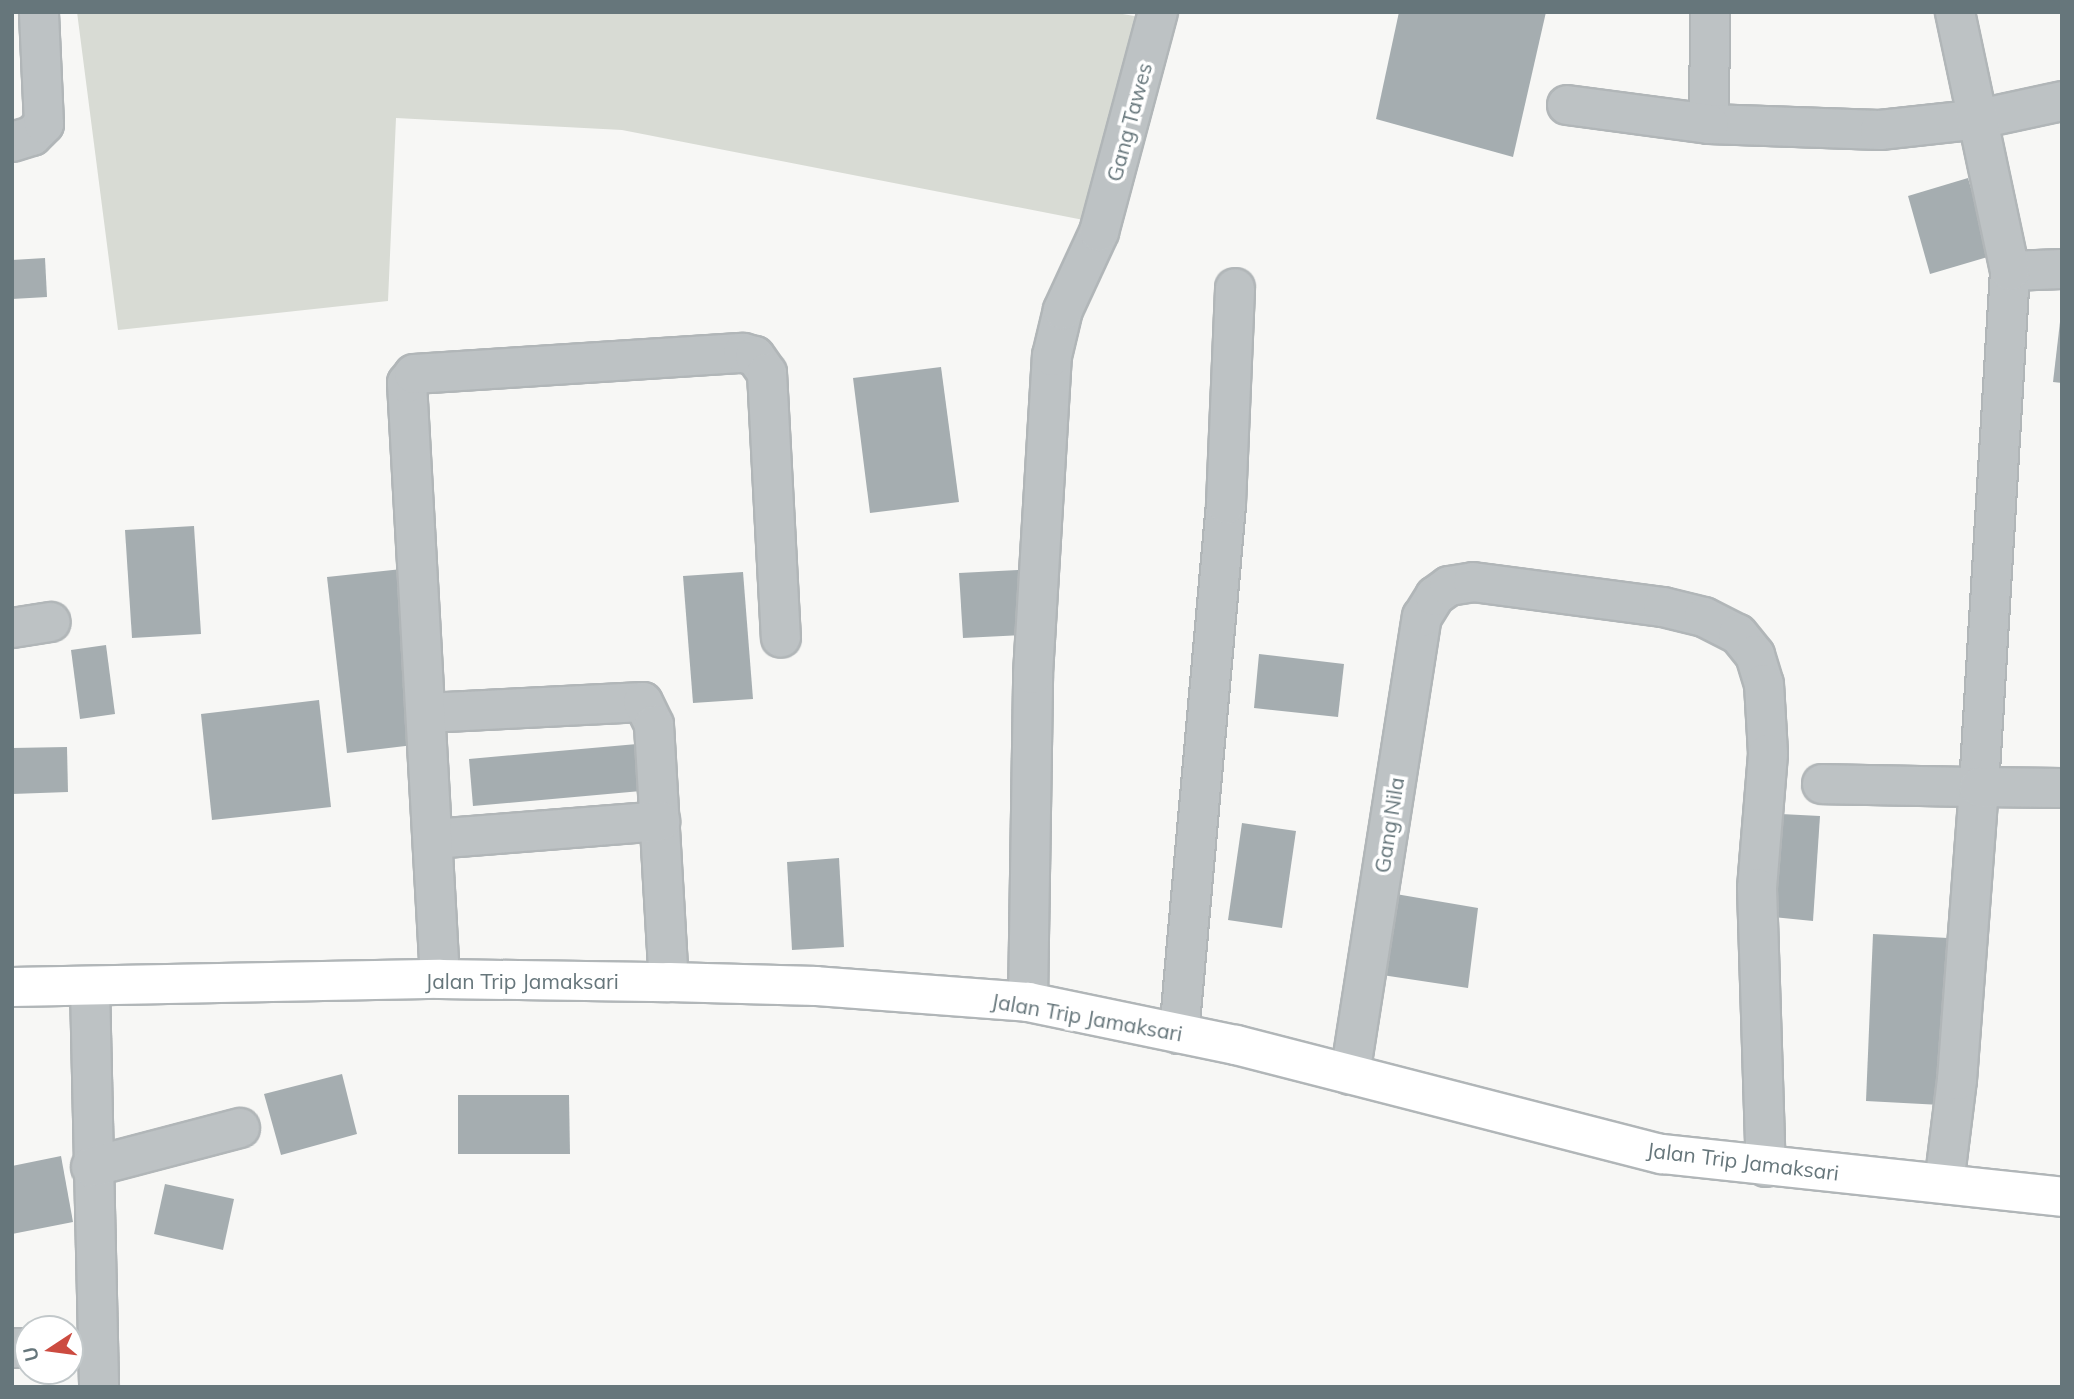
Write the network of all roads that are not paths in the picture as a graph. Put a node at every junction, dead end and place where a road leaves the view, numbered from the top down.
1 (39, 12) edge
2 (1158, 12) edge
3 (1710, 12) edge
4 (1955, 12) edge
5 (2062, 101) edge
6 (1567, 105) dead end
7 (1979, 119) junction
8 (1709, 124) junction
9 (12, 142) edge
10 (2062, 269) edge
11 (2010, 271) junction
12 (1236, 288) dead end
13 (51, 622) dead end
14 (12, 628) edge
15 (781, 638) dead end
16 (426, 713) junction
17 (1822, 784) dead end
18 (1979, 787) junction
19 (2062, 788) edge
20 (660, 821) junction
21 (433, 839) junction
22 (440, 979) junction
23 (669, 982) junction
24 (12, 987) edge
25 (90, 987) junction
26 (1028, 1002) junction
27 (1180, 1034) junction
28 (1350, 1074) junction
29 (240, 1128) dead end
30 (91, 1167) junction
31 (1766, 1167) junction
32 (1944, 1184) junction
33 (2062, 1197) edge
34 (84, 1324) edge
35 (84, 1349) edge
36 (99, 1387) edge

1 - 9 street
2 - 26 street, Gang Tawes
3 - 8 street
4 - 7 street
5 - 7 street
6 - 8 street
7 - 8 street
7 - 11 street
10 - 11 street
11 - 18 street
12 - 27 street
13 - 14 street
15 - 16 street
16 - 20 street
16 - 21 street
17 - 18 street
18 - 19 street
18 - 32 street
20 - 21 street
20 - 23 street
21 - 22 street
22 - 23 main road, Jalan Trip Jamaksari
22 - 25 main road, Jalan Trip Jamaksari
23 - 26 main road, Jalan Trip Jamaksari
24 - 25 main road, Jalan Trip Jamaksari
25 - 30 street
26 - 27 main road, Jalan Trip Jamaksari
27 - 28 main road, Jalan Trip Jamaksari
28 - 31 main road, Jalan Trip Jamaksari
28 - 31 street, Gang Nila
29 - 30 street
30 - 34 street
31 - 32 main road, Jalan Trip Jamaksari
32 - 33 main road, Jalan Trip Jamaksari
35 - 36 street

